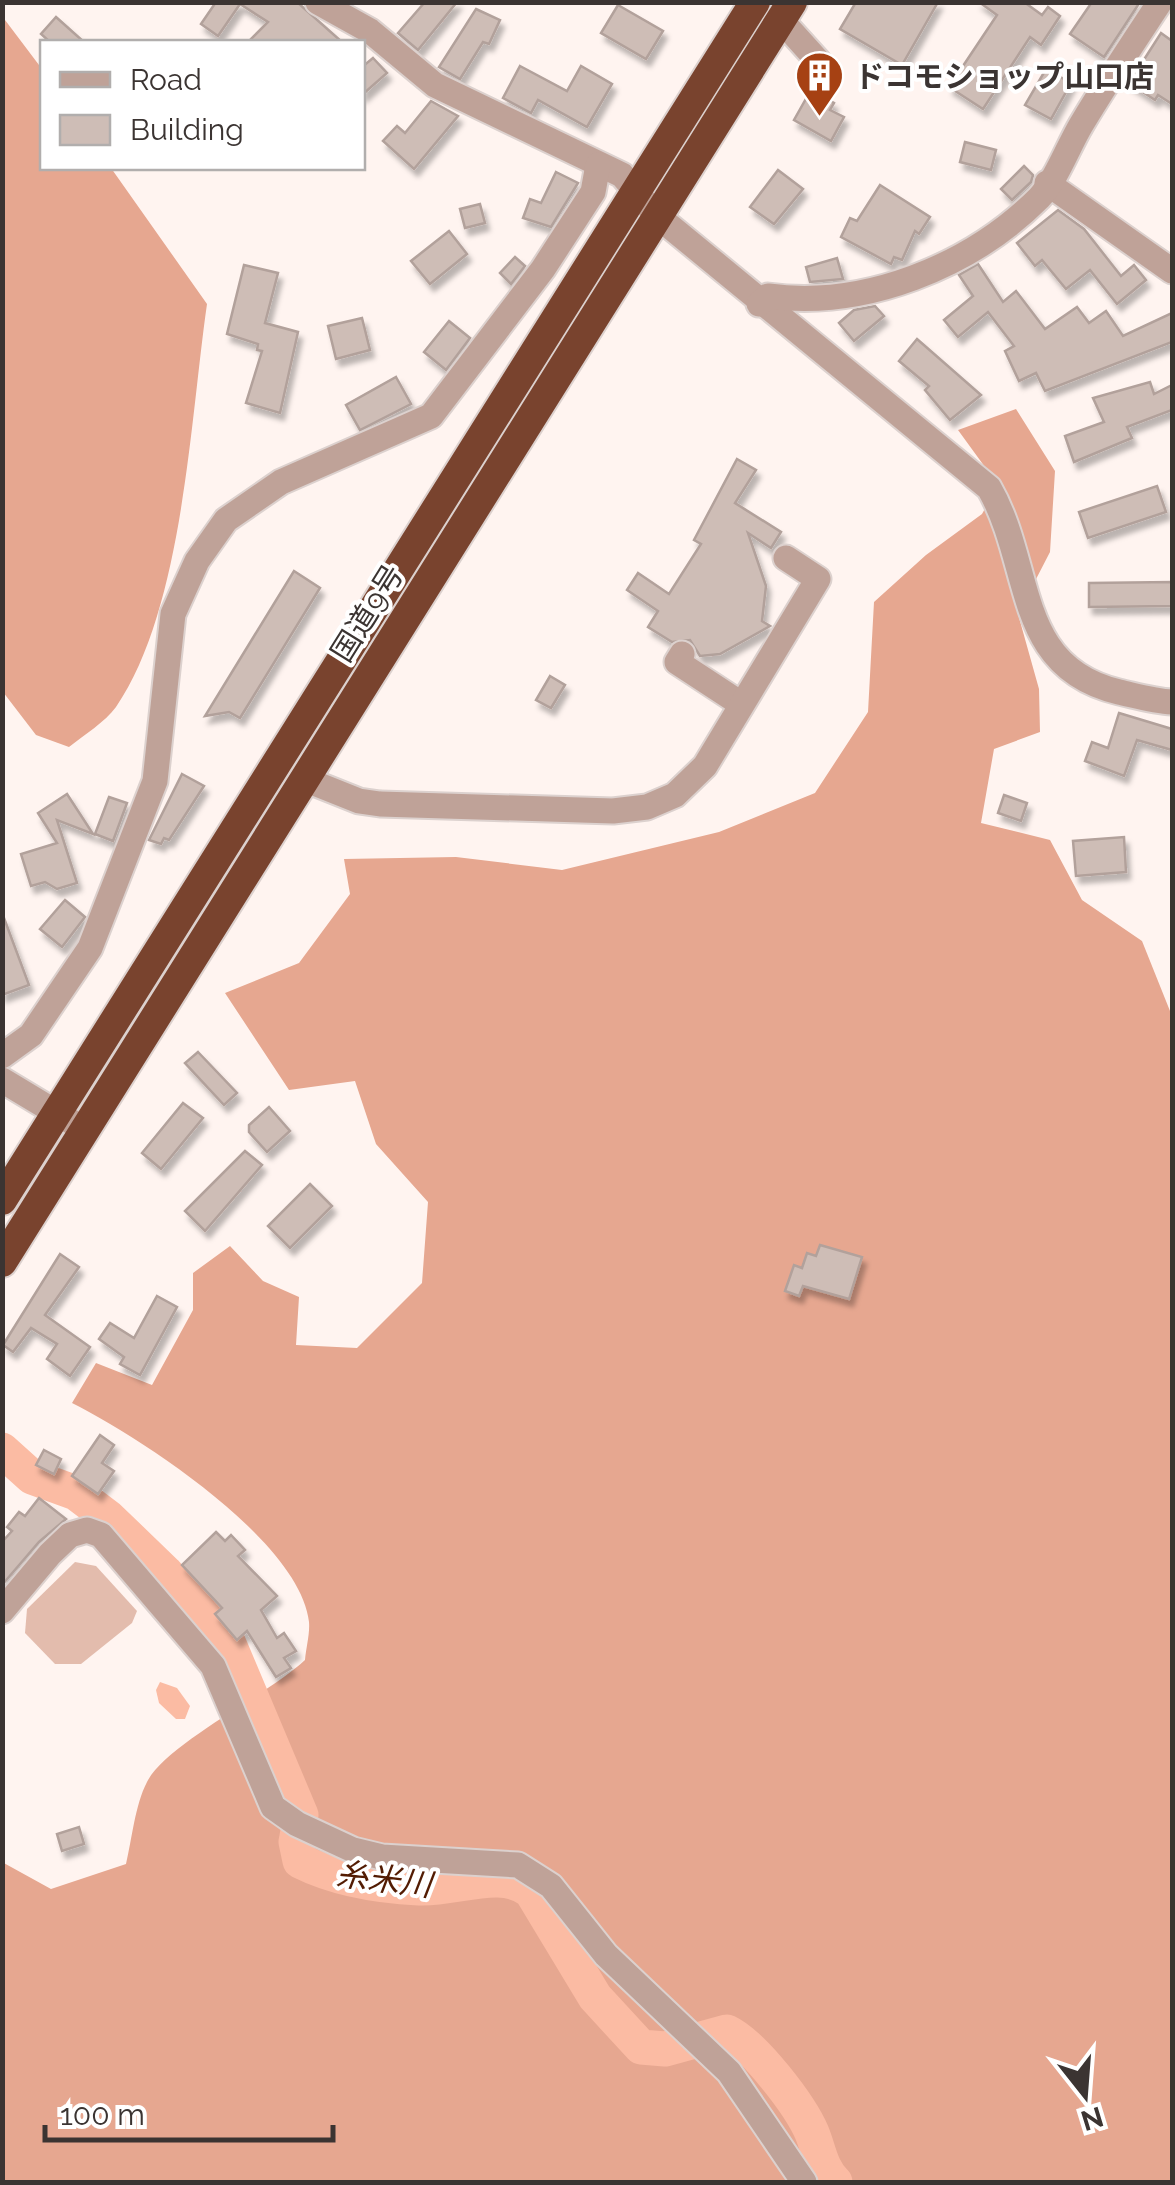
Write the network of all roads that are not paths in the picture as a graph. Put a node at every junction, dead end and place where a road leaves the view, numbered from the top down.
1 (318, 2) edge
2 (755, 2) edge
3 (1160, 2) edge
4 (786, 11) edge
5 (818, 61) dead end
6 (598, 165) junction
7 (1048, 183) junction
8 (646, 204) junction
9 (1172, 272) edge
10 (759, 304) junction
11 (786, 558) dead end
12 (682, 654) dead end
13 (1172, 702) edge
14 (741, 704) junction
15 (304, 779) junction
16 (2, 1056) edge
17 (2, 1080) edge
18 (58, 1112) junction
19 (84, 1130) junction
20 (2, 1200) edge
21 (2, 1262) edge
22 (2, 1611) edge
23 (804, 2182) edge

1 - 6 street
2 - 8 highway, 国道9号
3 - 7 street
4 - 5 street
4 - 8 highway, 国道9号
6 - 8 street
6 - 16 street
7 - 9 street
7 - 10 street
8 - 10 street
8 - 15 highway, 国道9号
8 - 18 highway, 国道9号
10 - 13 street
11 - 14 street
12 - 14 street
14 - 15 street
15 - 19 highway, 国道9号
17 - 18 street
18 - 19 street
18 - 20 highway, 国道9号
19 - 21 highway, 国道9号
22 - 23 street

